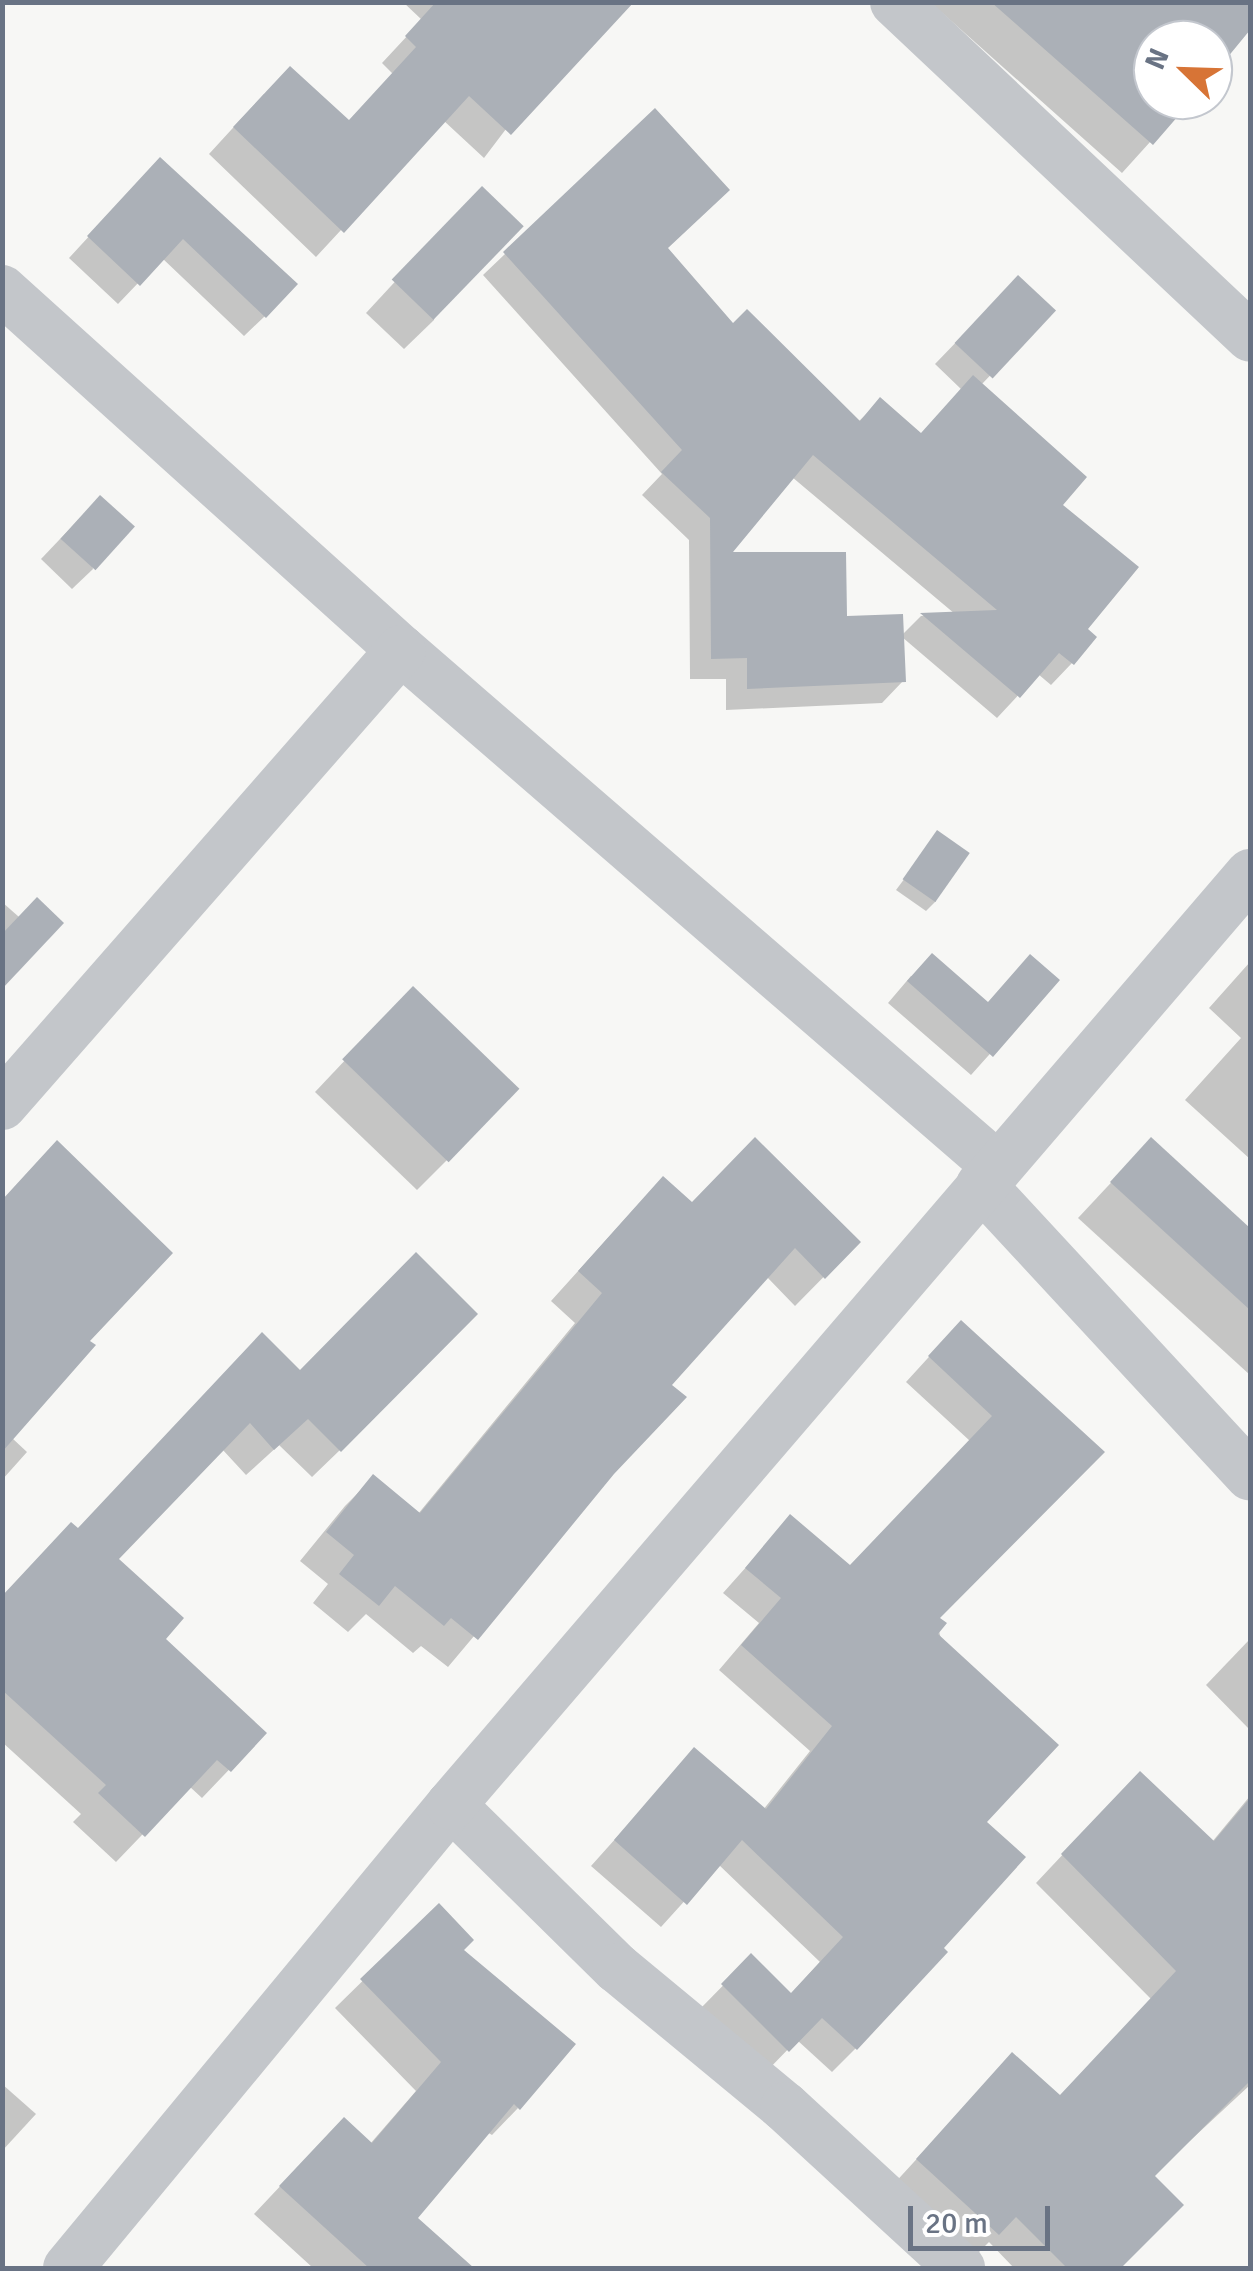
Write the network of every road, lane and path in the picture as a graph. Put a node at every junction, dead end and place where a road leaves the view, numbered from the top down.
1 (895, 2) edge
2 (2, 290) edge
3 (1250, 337) edge
4 (401, 650) junction
5 (1250, 874) edge
6 (2, 1105) edge
7 (989, 1176) junction
8 (1250, 1475) edge
9 (450, 1805) junction
10 (68, 2268) edge
11 (960, 2268) edge

1 - 3 street
2 - 4 street
4 - 6 street
4 - 7 street
5 - 7 street
7 - 8 street
7 - 9 street
9 - 10 street
9 - 11 street

